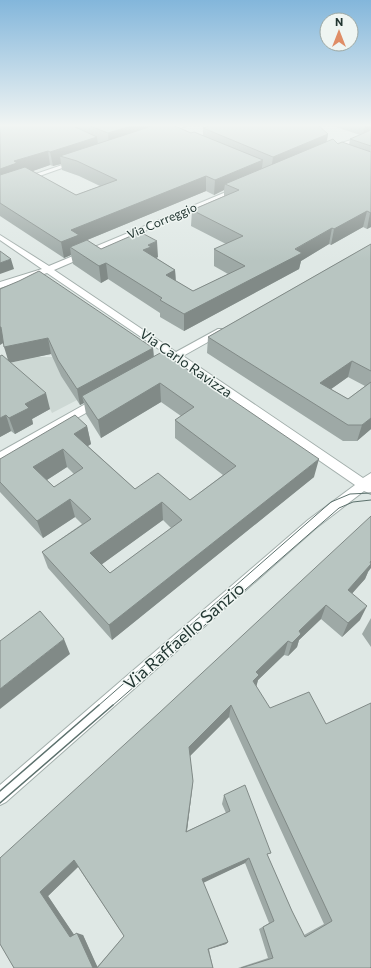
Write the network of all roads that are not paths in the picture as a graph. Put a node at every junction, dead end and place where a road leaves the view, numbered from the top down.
1 (49, 171) edge
2 (242, 187) edge
3 (0, 188) edge
4 (0, 237) edge
5 (47, 270) junction
6 (0, 286) edge
7 (228, 327) edge
8 (176, 356) junction
9 (160, 365) edge
10 (105, 396) edge
11 (0, 457) edge
12 (368, 484) edge
13 (0, 796) edge

1 - 3 street
2 - 5 street, Via Correggio
4 - 5 street, Via Carlo Ravizza
5 - 6 street, Via Correggio
5 - 6 street, Via Correggio
5 - 8 street, Via Carlo Ravizza
7 - 8 street
8 - 9 street
8 - 12 street, Via Carlo Ravizza
10 - 11 street
12 - 13 street, Via Raffaello Sanzio

